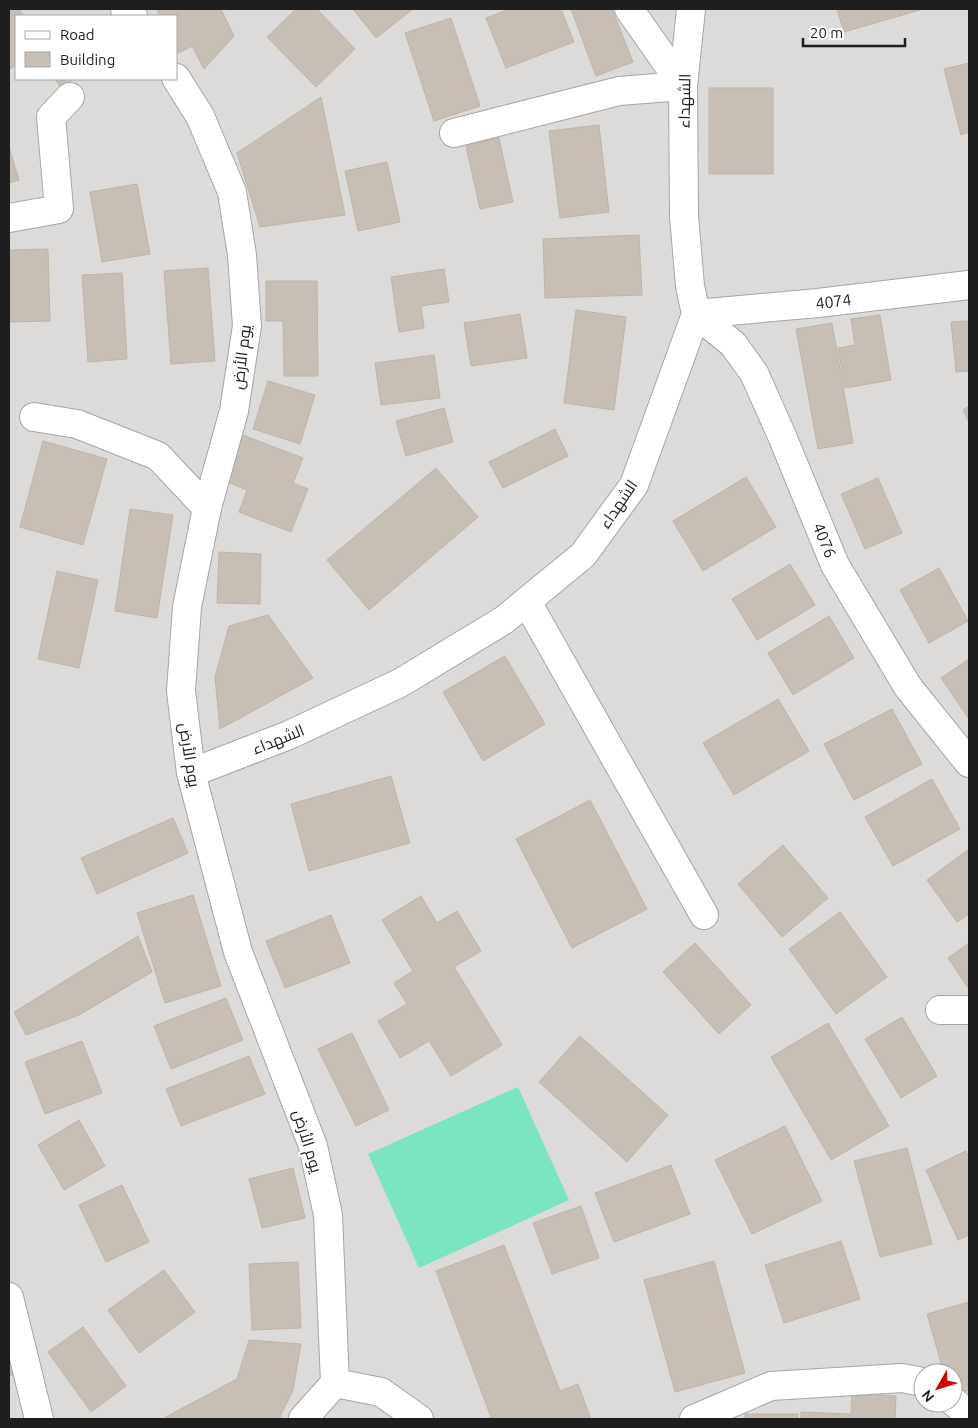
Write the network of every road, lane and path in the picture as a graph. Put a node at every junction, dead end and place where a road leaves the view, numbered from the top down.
1 (629, 9) edge
2 (691, 9) edge
3 (177, 80) edge
4 (683, 86) junction
5 (70, 97) dead end
6 (454, 133) dead end
7 (9, 218) edge
8 (969, 286) edge
9 (696, 314) junction
10 (34, 418) dead end
11 (207, 508) junction
12 (527, 602) junction
13 (969, 763) edge
14 (191, 773) junction
15 (704, 916) dead end
16 (940, 1010) dead end
17 (969, 1010) edge
18 (9, 1297) edge
19 (913, 1380) edge
20 (335, 1383) junction
21 (39, 1419) edge
22 (303, 1419) edge
23 (419, 1419) edge
24 (694, 1419) edge

1 - 4 street
2 - 4 street, الشهداء
3 - 11 street, يوم الأرض
4 - 6 street
4 - 9 street, الشهداء
5 - 7 street
8 - 9 street, 4074
9 - 12 street, الشهداء
9 - 13 street, 4076
10 - 11 street
11 - 14 street, يوم الأرض
12 - 14 street, الشهداء
12 - 15 street
14 - 20 street, يوم الأرض
16 - 17 street
18 - 21 street
19 - 24 street
20 - 22 street
20 - 23 street

